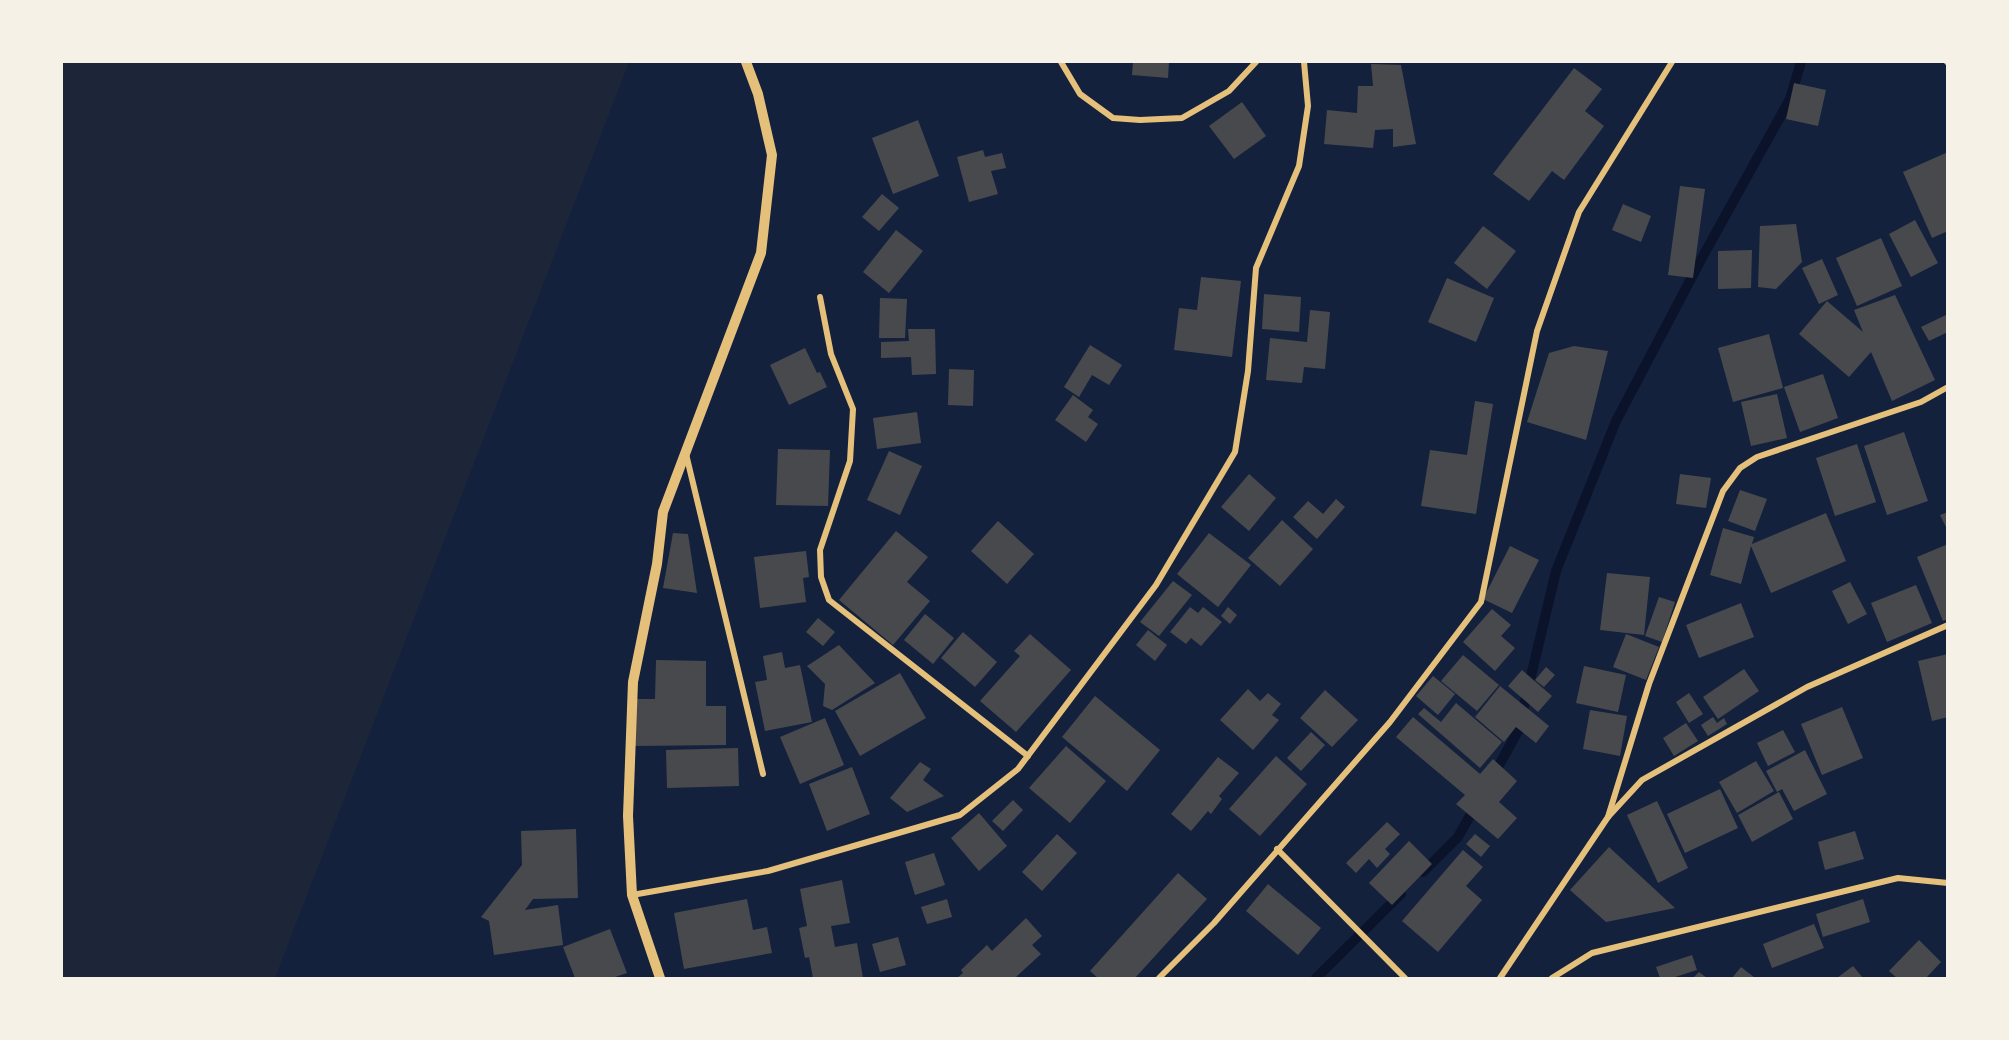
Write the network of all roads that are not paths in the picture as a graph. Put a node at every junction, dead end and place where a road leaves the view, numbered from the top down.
1 (746, 62) edge
2 (1060, 62) edge
3 (1256, 62) edge
4 (1304, 62) edge
5 (1672, 62) edge
6 (820, 297) dead end
7 (1947, 387) edge
8 (686, 450) junction
9 (1947, 626) edge
10 (1028, 756) junction
11 (763, 774) dead end
12 (1608, 817) junction
13 (1277, 849) junction
14 (1947, 883) edge
15 (632, 895) junction
16 (660, 978) edge
17 (1159, 978) edge
18 (1405, 978) edge
19 (1500, 978) edge
20 (1552, 978) edge

1 - 8 street
2 - 3 street
4 - 10 street
5 - 13 street
6 - 10 street
7 - 12 street
8 - 11 street
8 - 15 street
9 - 12 street
10 - 15 street
12 - 19 street
13 - 17 street
13 - 18 street
14 - 20 street
15 - 16 street

